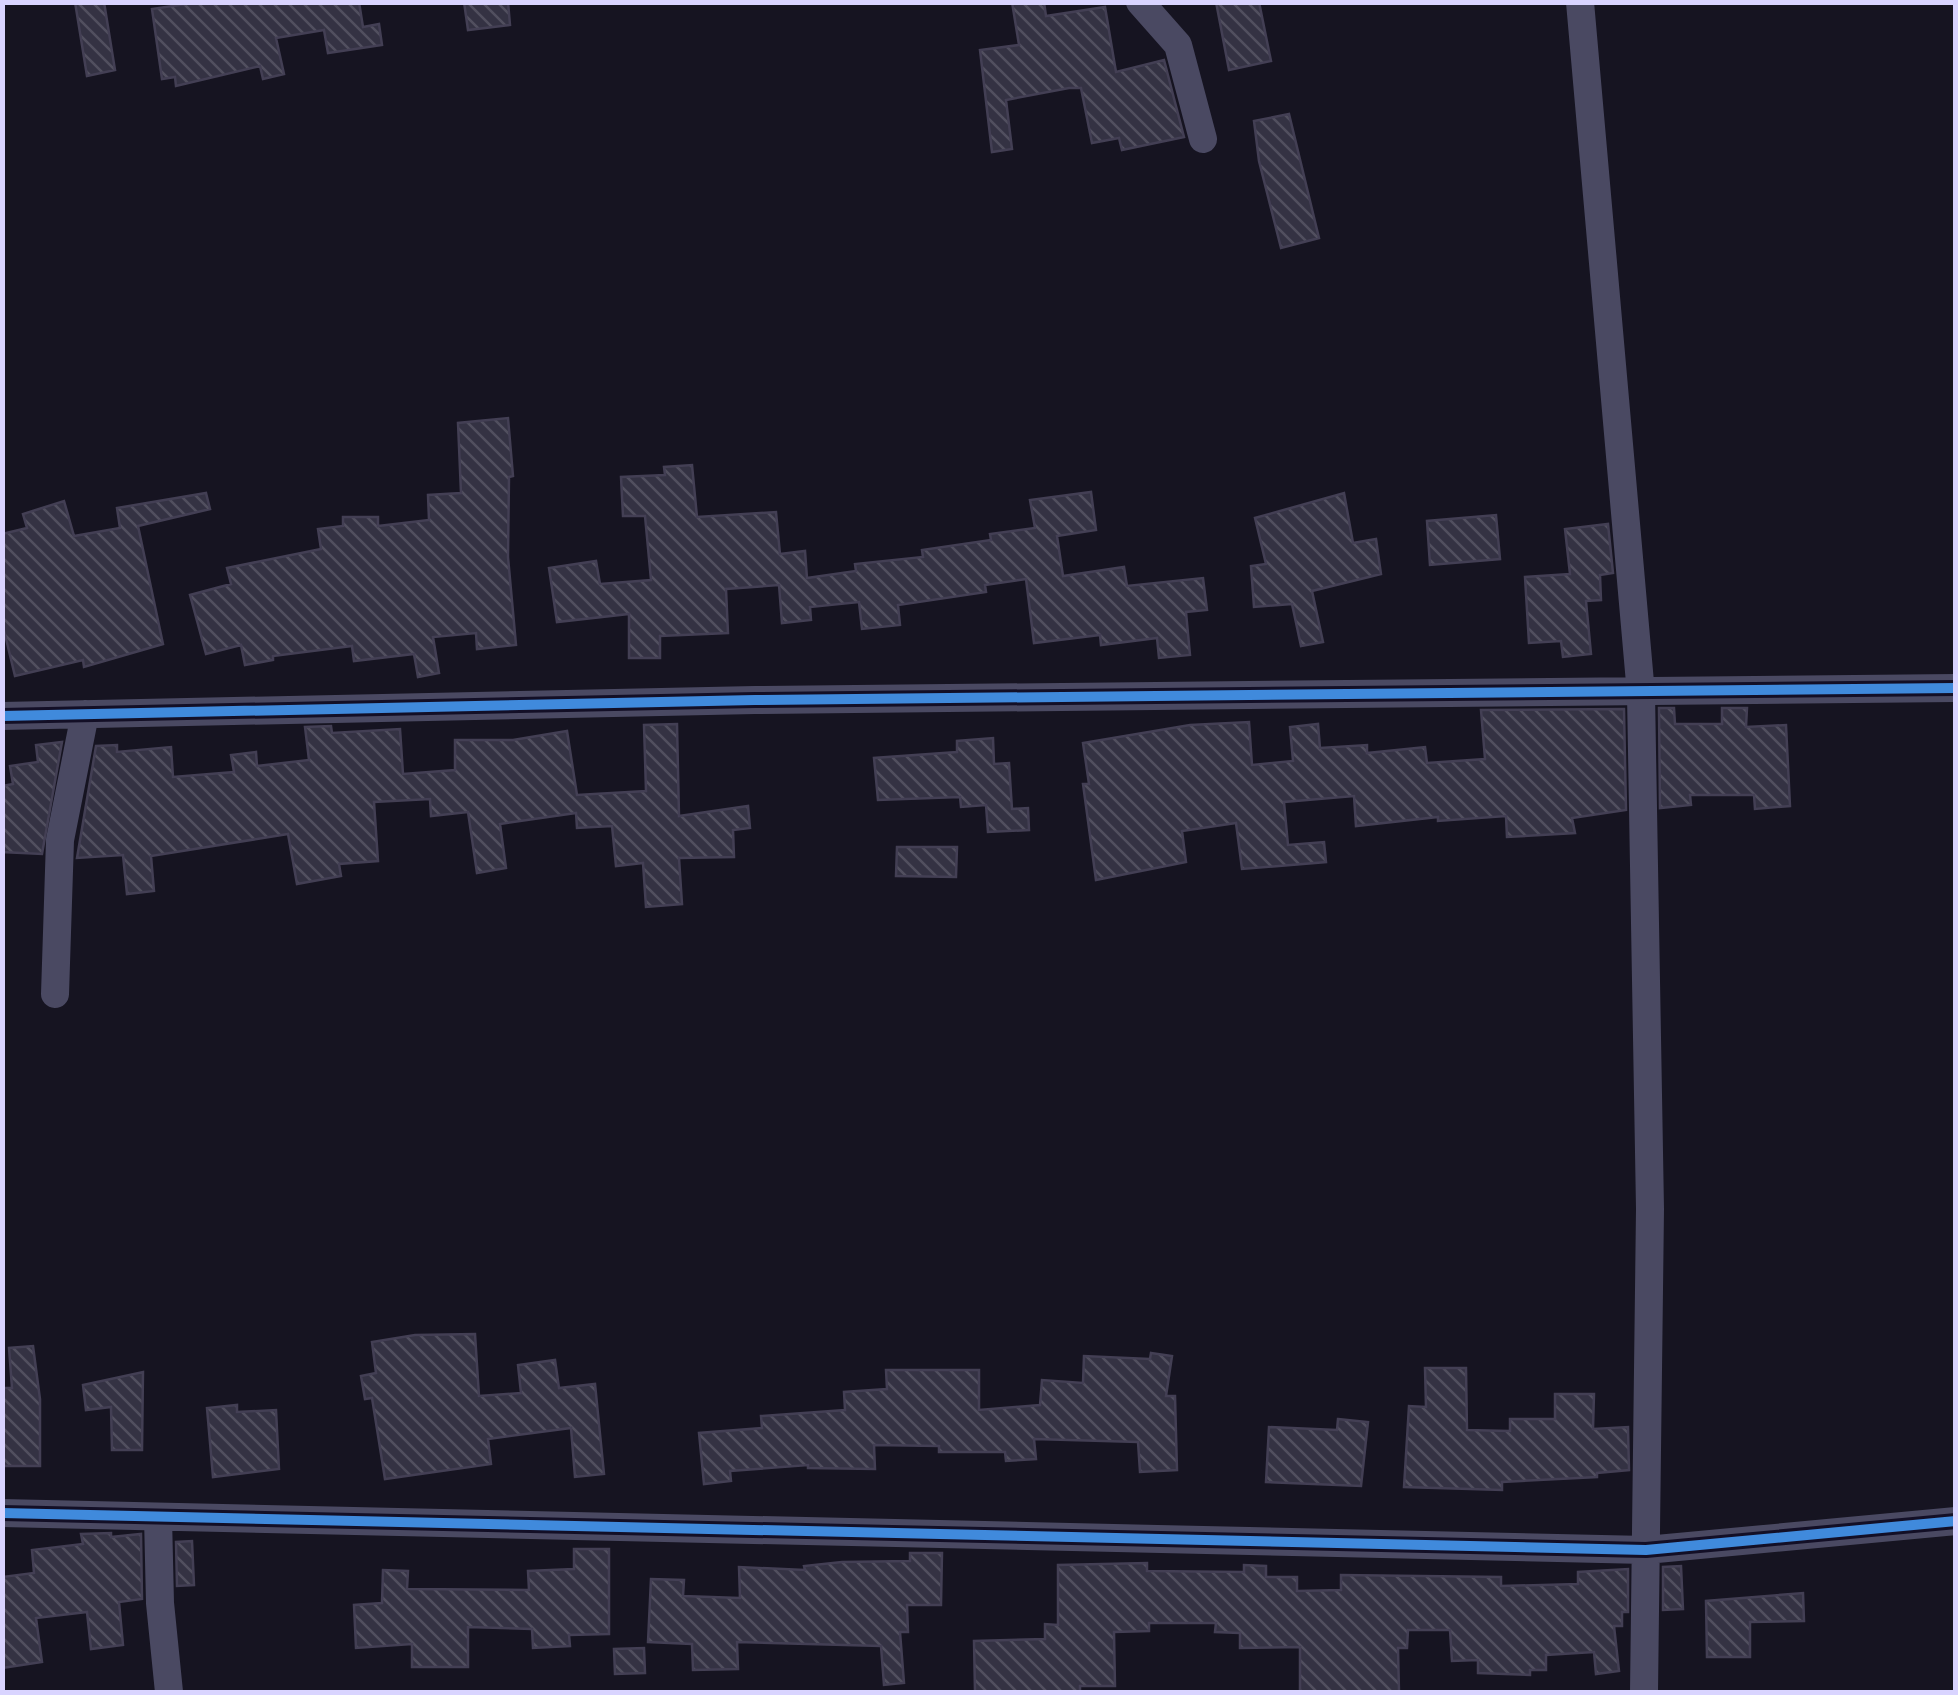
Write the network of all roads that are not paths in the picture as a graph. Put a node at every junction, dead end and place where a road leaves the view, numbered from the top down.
1 (1140, 2) edge
2 (1580, 2) edge
3 (1202, 139) dead end
4 (1956, 688) edge
5 (1641, 694) junction
6 (85, 714) junction
7 (2, 716) edge
8 (55, 994) dead end
9 (2, 1513) edge
10 (158, 1517) junction
11 (1956, 1522) edge
12 (1646, 1550) junction
13 (169, 1692) edge
14 (1644, 1692) edge

1 - 3 street
2 - 5 street
4 - 5 street
5 - 6 street
5 - 12 street
6 - 7 street
6 - 8 street
9 - 10 street
10 - 12 street
10 - 13 street
11 - 12 street
12 - 14 street

